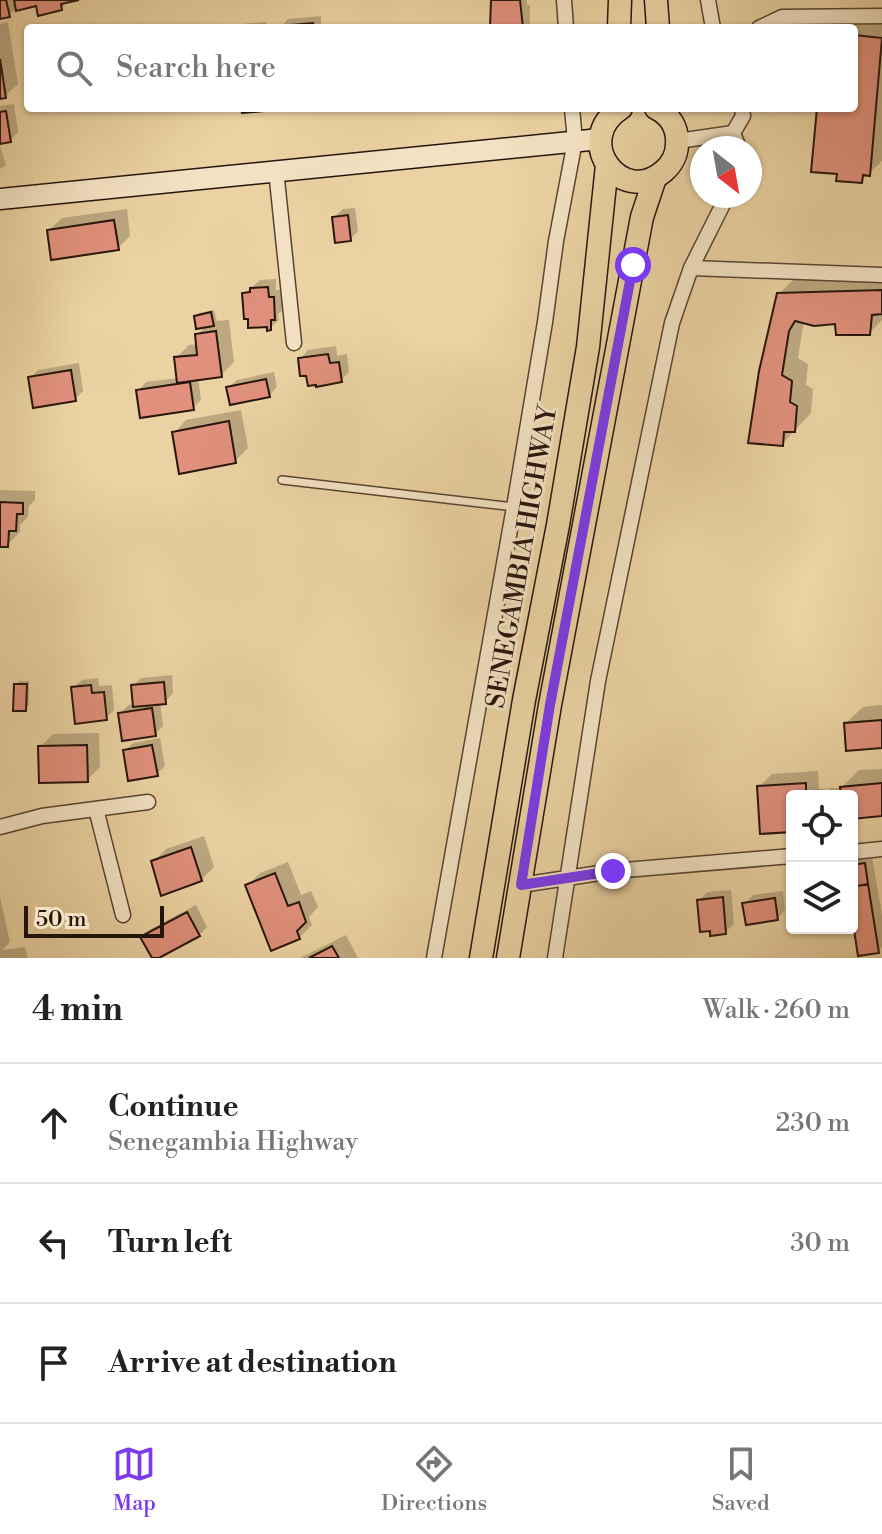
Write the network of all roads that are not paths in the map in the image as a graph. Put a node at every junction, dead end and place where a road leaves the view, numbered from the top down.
1 (564, 0) edge
2 (620, 0) edge
3 (656, 0) edge
4 (708, 0) edge
5 (882, 16) edge
6 (566, 24) edge
7 (619, 24) edge
8 (658, 24) edge
9 (712, 24) edge
10 (767, 24) edge
11 (572, 112) edge
12 (614, 112) edge
13 (665, 112) edge
14 (742, 112) edge
15 (733, 133) junction
16 (734, 136) edge
17 (600, 139) junction
18 (575, 141) junction
19 (678, 141) junction
20 (607, 165) junction
21 (276, 170) junction
22 (655, 178) junction
23 (0, 199) edge
24 (721, 208) edge
25 (691, 268) junction
26 (882, 275) edge
27 (294, 343) dead end
28 (282, 480) dead end
29 (514, 507) junction
30 (148, 802) dead end
31 (96, 809) junction
32 (0, 827) edge
33 (882, 849) edge
34 (858, 851) edge
35 (786, 857) edge
36 (568, 878) junction
37 (521, 885) junction
38 (123, 915) dead end
39 (434, 958) edge
40 (481, 958) edge
41 (508, 958) edge
42 (555, 958) edge

1 - 6 street
2 - 7 main road
3 - 8 main road
4 - 9 street
5 - 10 street
11 - 18 street
12 - 17 main road
13 - 19 main road
14 - 15 street
15 - 16 street
15 - 19 street
17 - 18 street
17 - 20 main road
18 - 21 street
18 - 29 street
19 - 22 main road, SENEGAMBIA HIGHWAY
20 - 22 main road
20 - 40 main road, SENEGAMBIA HIGHWAY
21 - 23 street
21 - 27 street
22 - 37 main road, SENEGAMBIA HIGHWAY
24 - 25 street
25 - 26 street
25 - 36 street
28 - 29 lane
29 - 39 street
30 - 31 street
31 - 32 street
31 - 38 street
33 - 34 street
35 - 36 street
36 - 37 street
36 - 42 street
37 - 41 main road, SENEGAMBIA HIGHWAY

